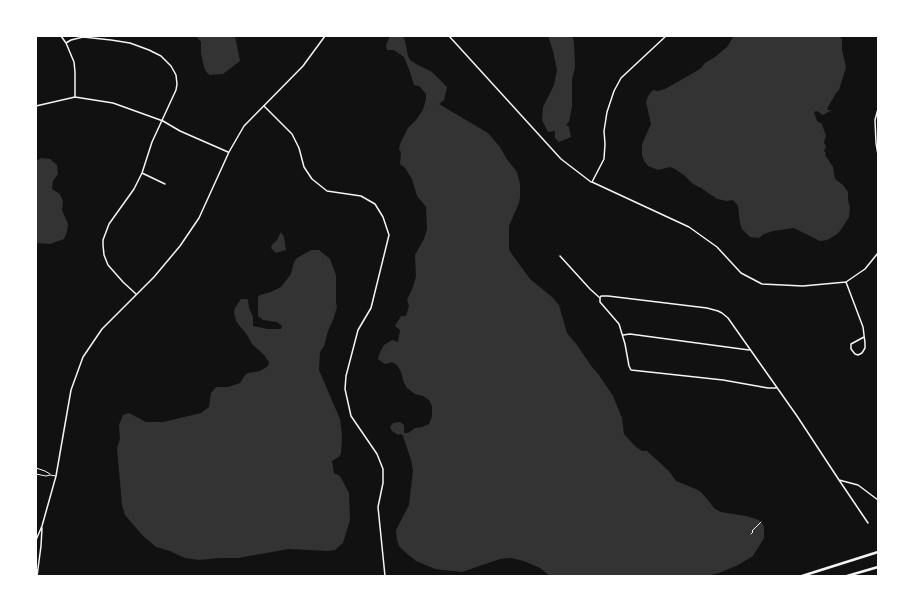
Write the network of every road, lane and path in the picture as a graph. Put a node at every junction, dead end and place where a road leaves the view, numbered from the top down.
1 (61, 36) edge
2 (325, 36) edge
3 (449, 36) edge
4 (666, 36) edge
5 (66, 43) junction
6 (75, 97) junction
7 (36, 106) edge
8 (264, 106) junction
9 (878, 109) edge
10 (163, 121) junction
11 (229, 152) junction
12 (878, 155) edge
13 (142, 173) junction
14 (592, 182) junction
15 (165, 184) dead end
16 (878, 253) edge
17 (560, 256) dead end
18 (846, 282) junction
19 (136, 294) junction
20 (600, 298) junction
21 (623, 335) junction
22 (864, 337) junction
23 (749, 350) junction
24 (776, 388) junction
25 (36, 468) edge
26 (36, 474) edge
27 (50, 475) junction
28 (56, 476) junction
29 (839, 480) junction
30 (878, 500) edge
31 (761, 522) dead end
32 (868, 523) dead end
33 (42, 526) junction
34 (751, 534) dead end
35 (36, 540) edge
36 (878, 552) edge
37 (878, 567) edge
38 (810, 575) edge
39 (37, 576) edge
40 (385, 576) edge
41 (802, 576) edge
42 (847, 576) edge

1 - 5 street
2 - 8 street
3 - 14 street
4 - 14 street
5 - 6 street
5 - 10 street
6 - 7 street
6 - 10 street
8 - 11 street
8 - 40 street
9 - 12 street
10 - 11 street
10 - 13 street
11 - 19 street
13 - 15 street
13 - 19 street
14 - 18 street
16 - 18 street
17 - 20 street
18 - 22 street
19 - 28 street
20 - 21 street
20 - 23 street
21 - 23 street
21 - 24 street
22 - 22 street
23 - 24 street
24 - 29 street
25 - 27 lane
26 - 27 lane
27 - 28 lane
28 - 33 street
29 - 30 street
29 - 32 street
31 - 34 path
33 - 35 street
33 - 39 street
36 - 38 main road
37 - 42 main road
38 - 41 main road

